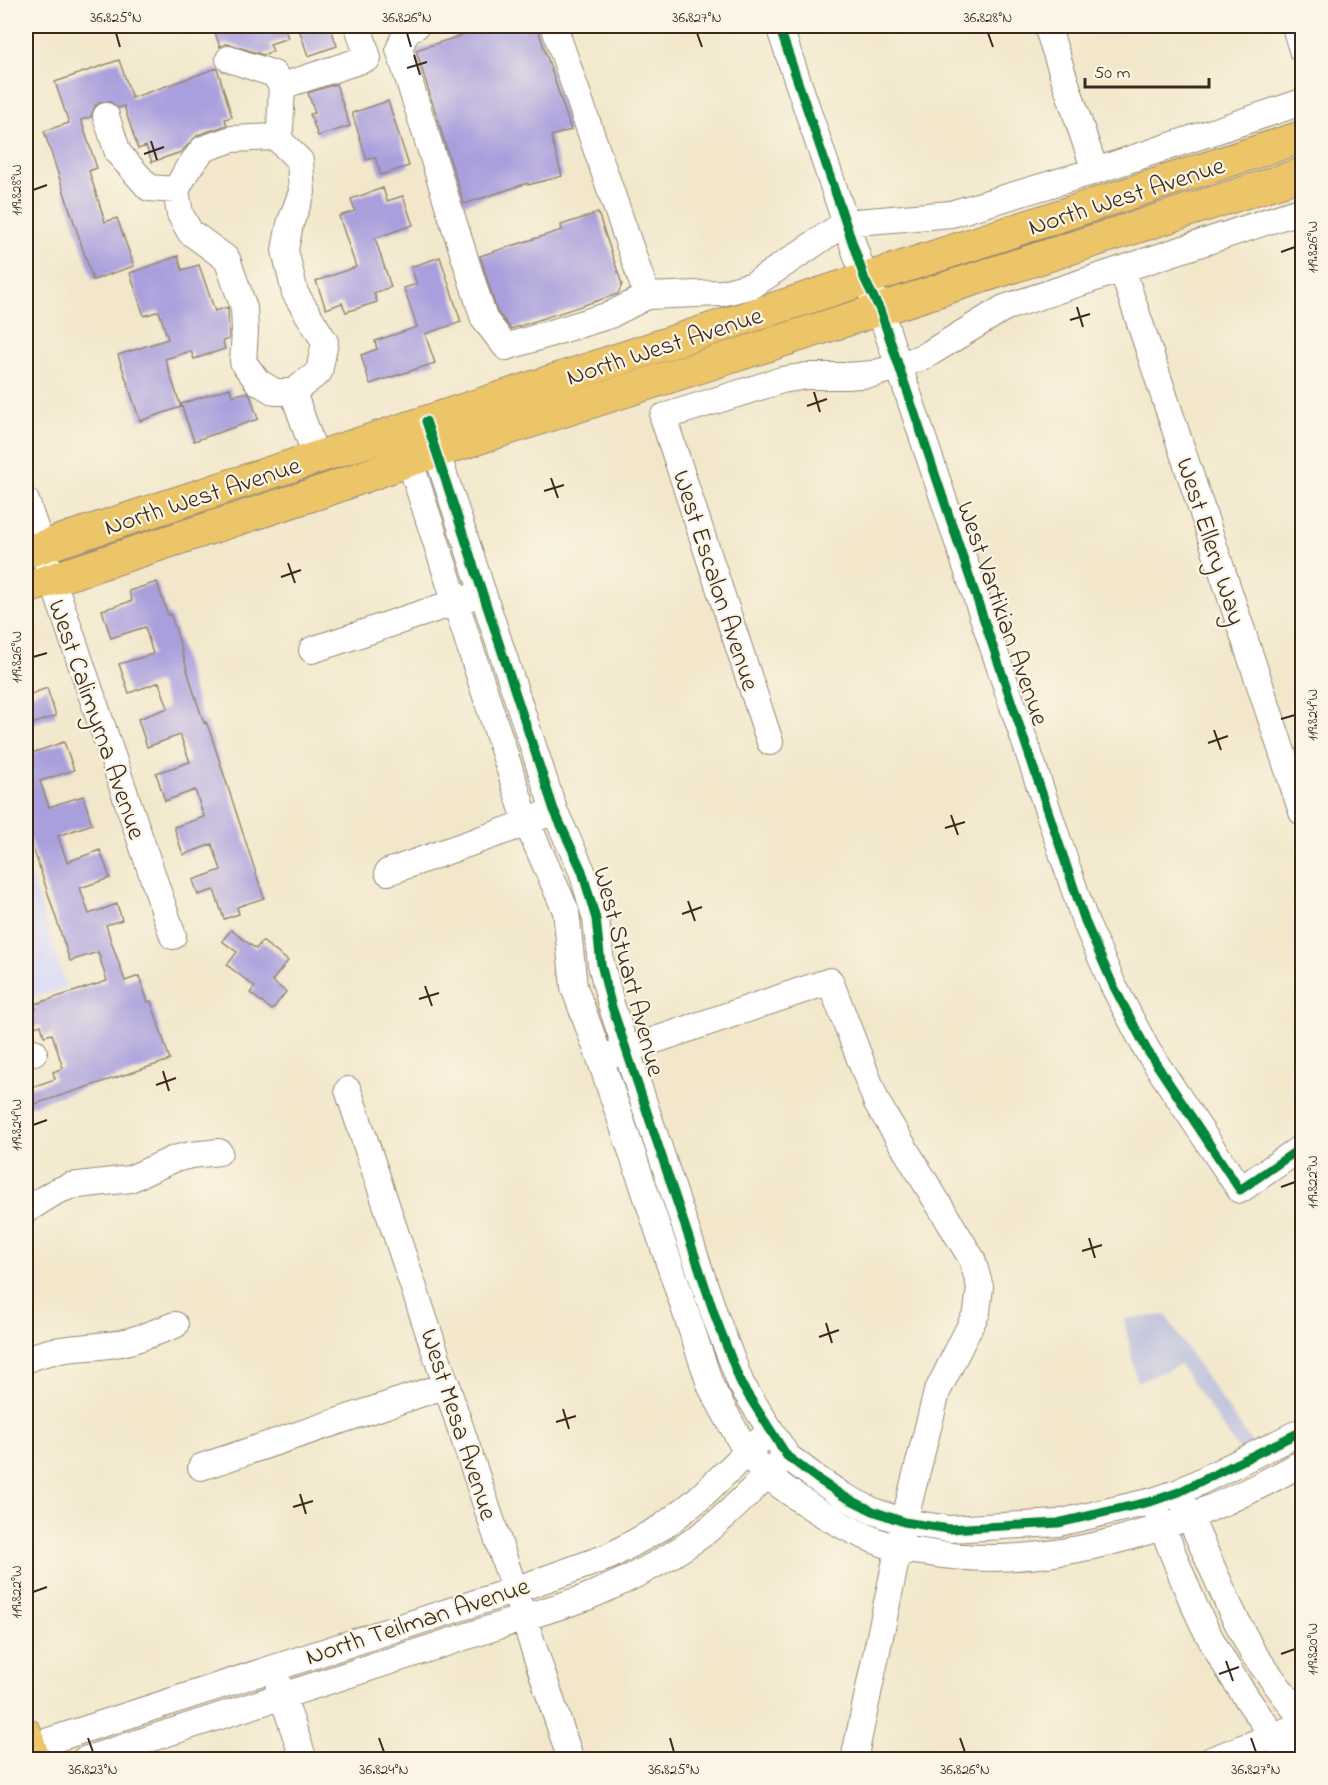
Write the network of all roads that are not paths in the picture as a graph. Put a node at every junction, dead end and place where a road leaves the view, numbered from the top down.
1 (358, 26) edge
2 (416, 26) edge
3 (554, 26) edge
4 (779, 26) edge
5 (1047, 26) edge
6 (1295, 26) edge
7 (1302, 50) edge
8 (229, 59) dead end
9 (282, 86) junction
10 (1302, 102) edge
11 (106, 116) dead end
12 (276, 137) junction
13 (1302, 137) edge
14 (1095, 171) junction
15 (1302, 174) edge
16 (176, 190) junction
17 (1302, 210) edge
18 (845, 223) junction
19 (1122, 269) junction
20 (865, 280) junction
21 (647, 296) junction
22 (880, 310) junction
23 (899, 366) junction
24 (293, 392) junction
25 (413, 426) junction
26 (423, 456) junction
27 (316, 457) junction
28 (26, 501) edge
29 (33, 550) edge
30 (38, 584) edge
31 (482, 592) junction
32 (457, 603) junction
33 (312, 650) dead end
34 (770, 742) dead end
35 (554, 810) junction
36 (1302, 812) edge
37 (527, 823) junction
38 (388, 872) dead end
39 (173, 936) dead end
40 (627, 1049) junction
41 (600, 1058) junction
42 (348, 1090) dead end
43 (1302, 1147) edge
44 (219, 1152) dead end
45 (26, 1210) edge
46 (175, 1325) dead end
47 (26, 1360) edge
48 (447, 1385) junction
49 (770, 1430) junction
50 (1302, 1431) edge
51 (747, 1453) junction
52 (787, 1456) junction
53 (1302, 1463) edge
54 (201, 1467) dead end
55 (767, 1475) junction
56 (1179, 1492) junction
57 (1153, 1501) junction
58 (1189, 1517) junction
59 (904, 1522) junction
60 (1162, 1527) junction
61 (898, 1548) junction
62 (515, 1590) junction
63 (524, 1617) junction
64 (273, 1666) junction
65 (282, 1694) junction
66 (1302, 1719) edge
67 (1302, 1724) edge
68 (1275, 1738) junction
69 (30, 1747) edge
70 (84, 1760) edge
71 (304, 1760) edge
72 (571, 1760) edge
73 (854, 1760) edge
74 (1211, 1760) edge
75 (1292, 1760) edge

1 - 9 street
2 - 21 street, North West Avenue
3 - 21 street, North West Avenue
4 - 18 street, West Vartikian Avenue
5 - 14 street
6 - 7 street
8 - 9 street
9 - 12 street
10 - 14 street, North West Avenue
11 - 16 street
12 - 16 street
12 - 24 street
13 - 20 main road, North West Avenue
14 - 18 street, North West Avenue
15 - 22 main road, North West Avenue
16 - 24 street
17 - 19 street
18 - 20 street, West Vartikian Avenue
18 - 21 street, North West Avenue
19 - 23 street
19 - 36 street, West Ellery Way
20 - 22 street, West Vartikian Avenue
20 - 25 main road, North West Avenue
22 - 23 street, West Vartikian Avenue
22 - 26 main road, North West Avenue
23 - 34 street, West Escalon Avenue
23 - 43 street, West Vartikian Avenue
24 - 27 street
25 - 26 street, West Stuart Avenue
25 - 27 main road, North West Avenue
26 - 30 main road, North West Avenue
26 - 31 street, West Stuart Avenue
26 - 32 street, West Stuart Avenue
27 - 29 main road, North West Avenue
28 - 29 street, West Calimyrna Avenue
29 - 30 street, West Calimyrna Avenue
30 - 39 street, West Calimyrna Avenue
31 - 32 street
31 - 35 street, West Stuart Avenue
32 - 33 street
32 - 37 street, West Stuart Avenue
35 - 37 street
35 - 40 street, West Stuart Avenue
37 - 38 street
37 - 41 street, West Stuart Avenue
40 - 41 street
40 - 49 street, West Stuart Avenue
40 - 59 street
41 - 51 street, West Stuart Avenue
42 - 48 street, West Mesa Avenue
44 - 45 street
46 - 47 street
48 - 54 street
48 - 62 street, West Mesa Avenue
49 - 51 street, North Teilman Avenue
49 - 52 street, West Stuart Avenue
50 - 56 street
51 - 55 street, West Stuart Avenue
51 - 62 street, North Teilman Avenue
52 - 55 street, North Teilman Avenue
52 - 59 street
53 - 58 street
55 - 61 street
55 - 63 street, North Teilman Avenue
56 - 57 street
56 - 58 street
57 - 59 street
57 - 60 street
58 - 60 street
58 - 66 street
59 - 61 street
60 - 61 street
60 - 68 street
61 - 73 street
62 - 63 street, West Mesa Avenue
62 - 64 street, North Teilman Avenue
63 - 65 street, North Teilman Avenue
63 - 72 street, West Mesa Avenue
64 - 65 street
64 - 69 street, North Teilman Avenue
65 - 70 street, North Teilman Avenue
65 - 71 street
67 - 68 street
68 - 74 street
68 - 75 street

